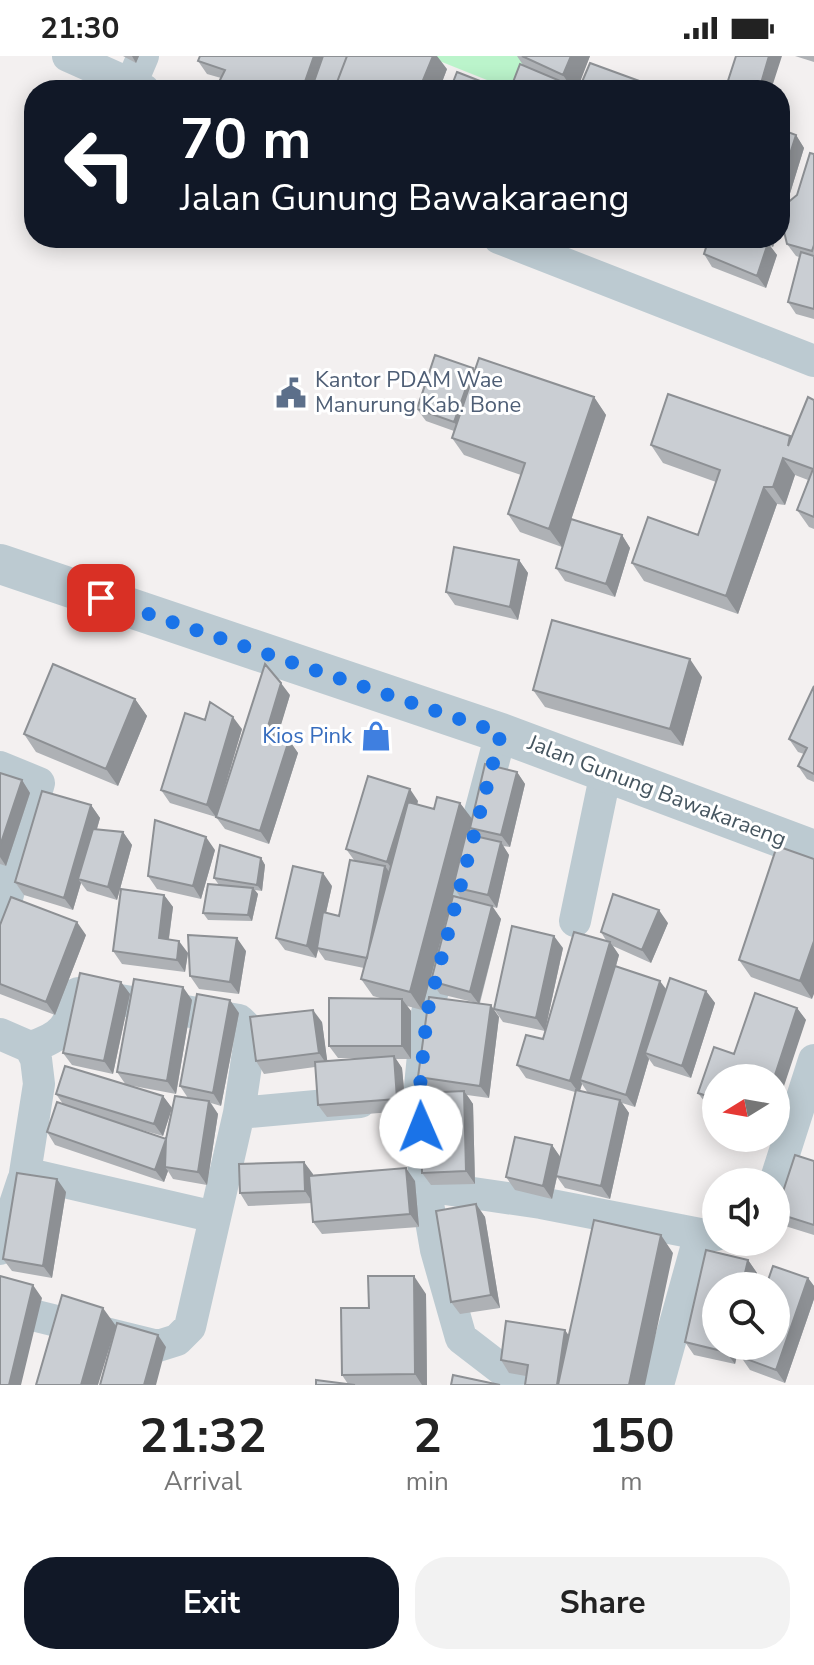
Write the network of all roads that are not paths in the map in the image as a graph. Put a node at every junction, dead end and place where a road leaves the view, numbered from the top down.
1 (68, 56) edge
2 (139, 77) edge
3 (525, 248) edge
4 (814, 361) edge
5 (0, 564) edge
6 (501, 733) junction
7 (0, 767) edge
8 (606, 772) junction
9 (814, 850) edge
10 (0, 920) edge
11 (575, 921) dead end
12 (0, 1034) edge
13 (30, 1047) junction
14 (814, 1060) edge
15 (419, 1097) junction
16 (239, 1113) junction
17 (779, 1168) edge
18 (25, 1173) junction
19 (425, 1186) junction
20 (215, 1217) junction
21 (702, 1233) edge
22 (0, 1249) edge
23 (702, 1252) edge
24 (0, 1307) edge
25 (522, 1385) edge
26 (658, 1385) edge

1 - 2 street
3 - 4 street
5 - 6 street, Jalan Gunung Bawakaraeng
6 - 8 street, Jalan Gunung Bawakaraeng
6 - 15 street
7 - 10 street
8 - 9 street, Jalan Gunung Bawakaraeng
8 - 11 street
12 - 13 street
13 - 16 street
13 - 18 street
14 - 17 street
15 - 16 street
15 - 19 street
16 - 20 street
18 - 20 street
18 - 22 street
19 - 21 street
19 - 25 street
20 - 24 street
23 - 26 street

